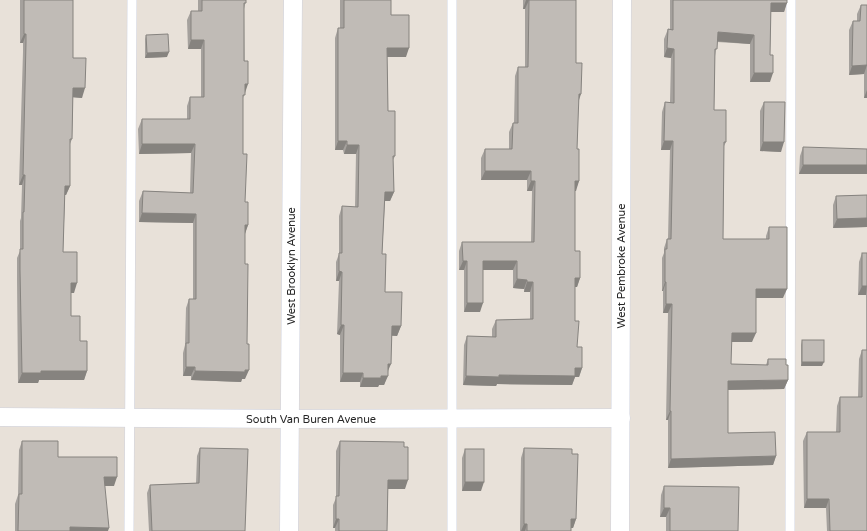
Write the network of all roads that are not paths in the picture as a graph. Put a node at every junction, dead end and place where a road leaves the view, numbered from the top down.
1 (132, 0) edge
2 (293, 0) edge
3 (452, 0) edge
4 (622, 0) edge
5 (791, 0) edge
6 (0, 417) edge
7 (130, 418) junction
8 (452, 418) junction
9 (621, 418) junction
10 (290, 419) junction
11 (129, 531) edge
12 (289, 531) edge
13 (452, 531) edge
14 (620, 531) edge
15 (790, 531) edge

1 - 7 lane
2 - 10 street, West Brooklyn Avenue
3 - 8 lane
4 - 9 street, West Pembroke Avenue
5 - 15 lane
6 - 7 street, South Van Buren Avenue
7 - 10 street, South Van Buren Avenue
7 - 11 lane
8 - 9 street, South Van Buren Avenue
8 - 10 street, South Van Buren Avenue
8 - 13 lane
9 - 14 street, West Pembroke Avenue
10 - 12 street, West Brooklyn Avenue

